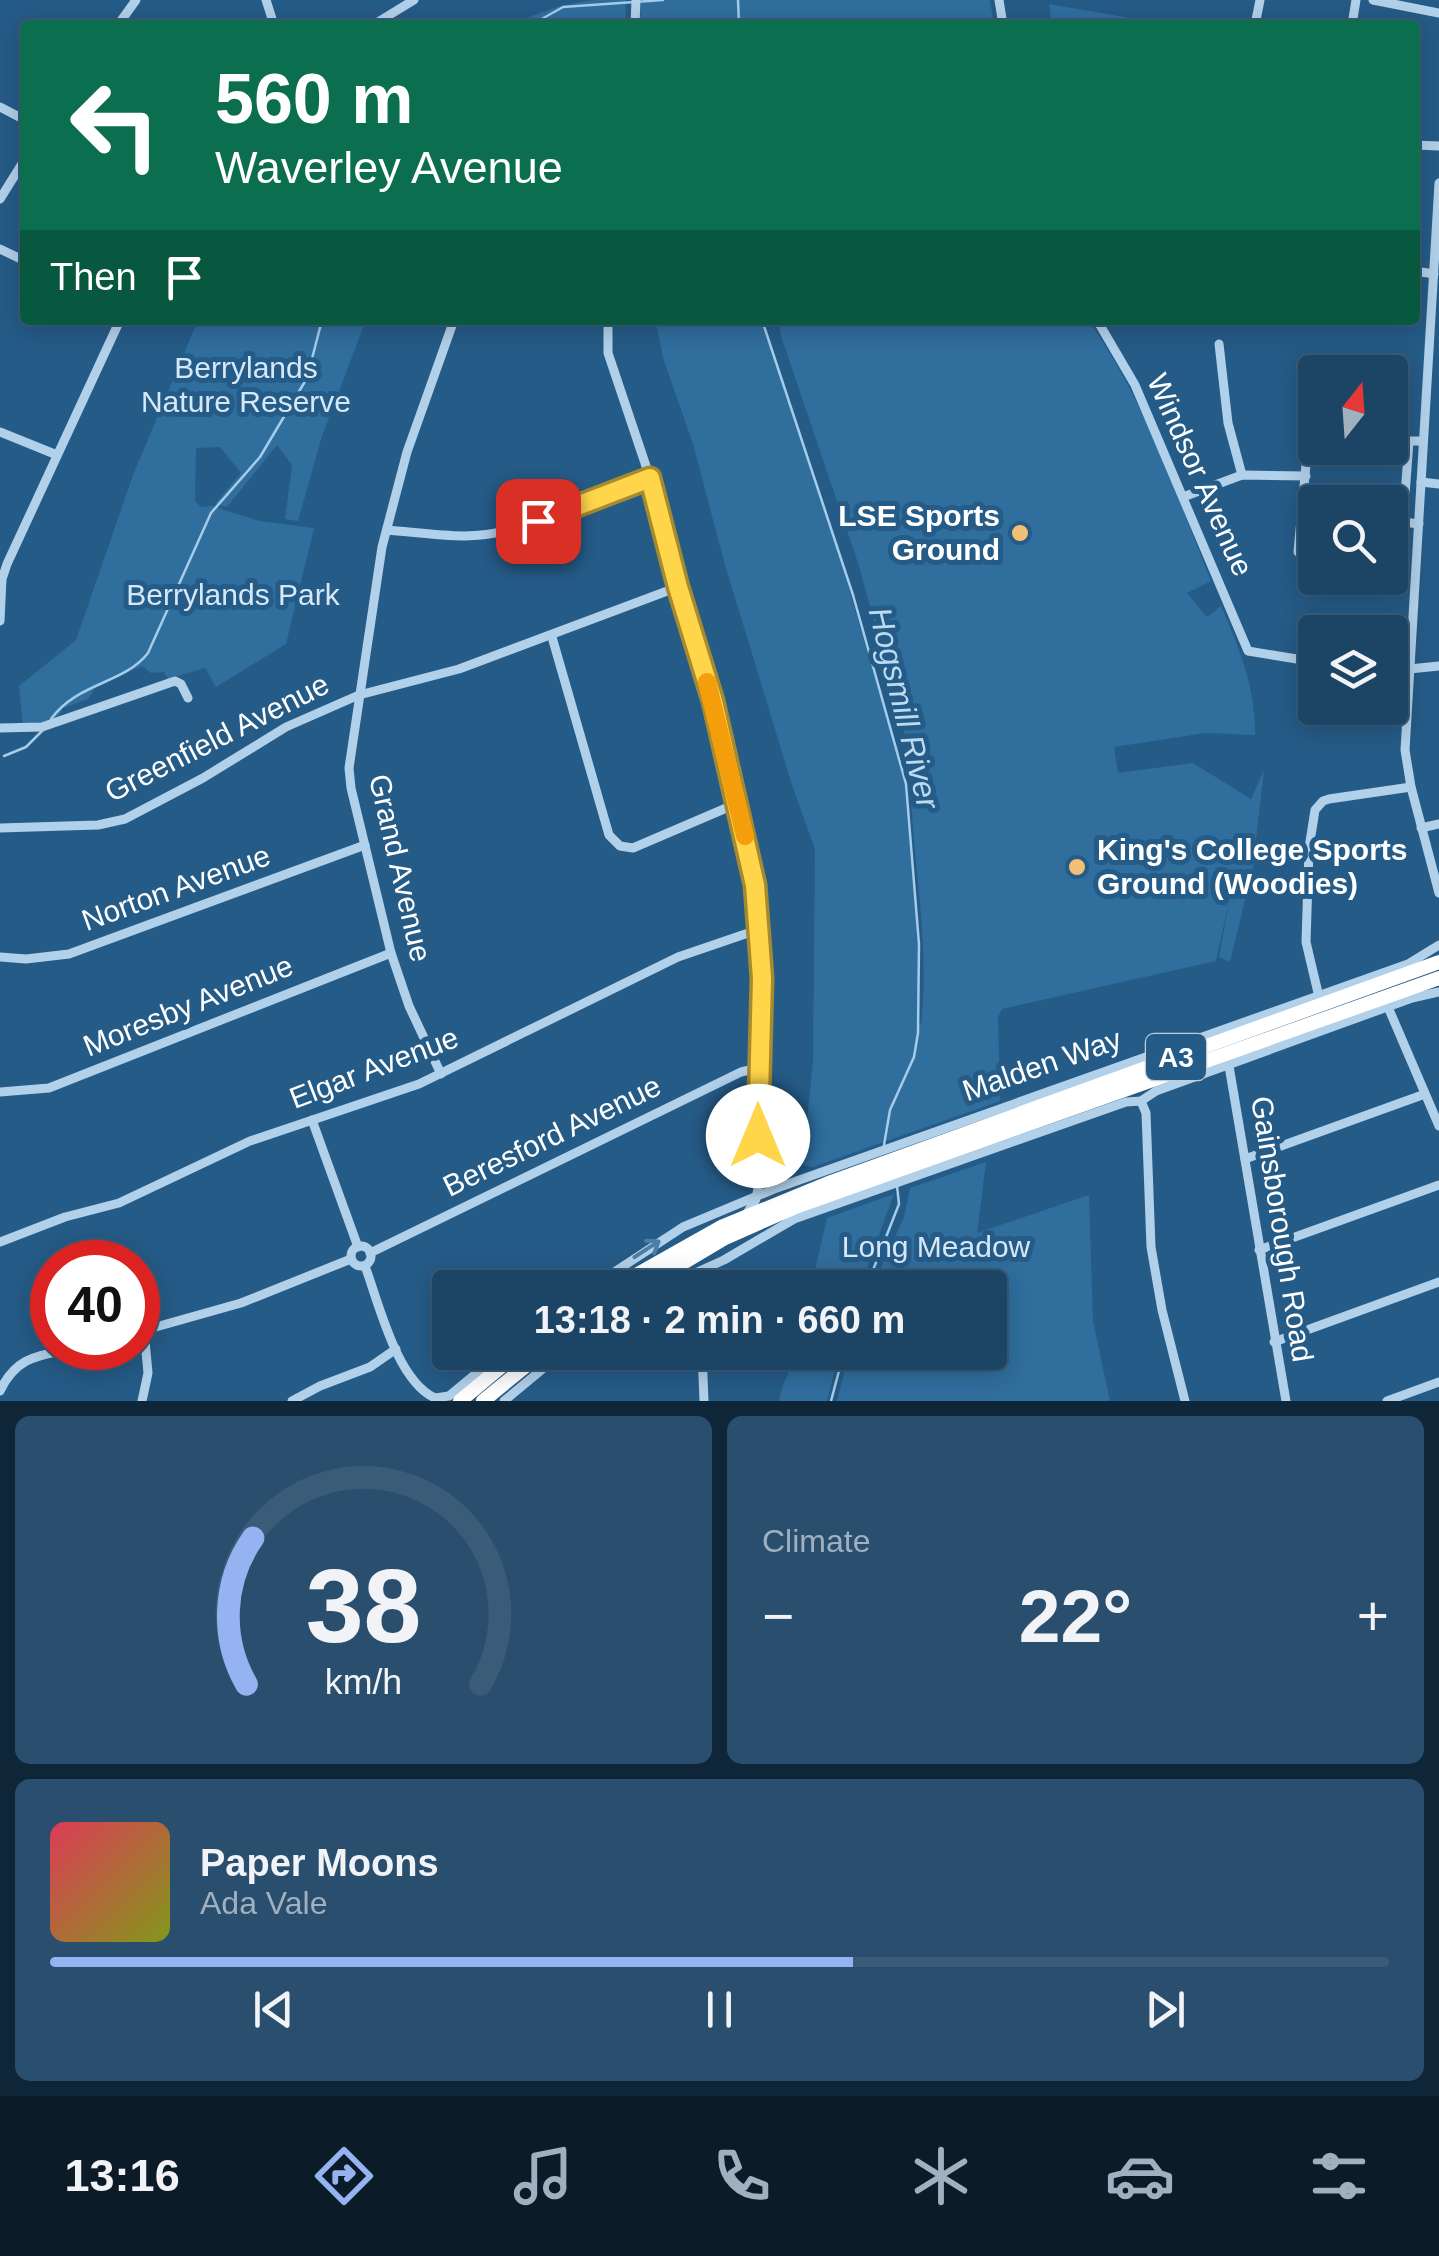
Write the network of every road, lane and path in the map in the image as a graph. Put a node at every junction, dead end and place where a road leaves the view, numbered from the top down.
1 (414, 0) edge
2 (1373, 0) edge
3 (1400, 2) edge
4 (1439, 12) edge
5 (381, 20) edge
6 (20, 167) edge
7 (1439, 183) edge
8 (0, 199) edge
9 (1420, 272) edge
10 (1434, 274) junction
11 (1436, 305) edge
12 (118, 325) edge
13 (452, 325) edge
14 (608, 325) edge
15 (1100, 325) edge
16 (1219, 344) dead end
17 (1434, 375) edge
18 (0, 432) edge
19 (1424, 441) junction
20 (57, 455) junction
21 (1307, 465) edge
22 (1242, 475) junction
23 (1306, 476) junction
24 (650, 478) junction
25 (1421, 482) junction
26 (1439, 484) edge
27 (1305, 485) edge
28 (1183, 498) junction
29 (1418, 524) junction
30 (386, 530) junction
31 (1, 580) edge
32 (678, 587) junction
33 (0, 621) edge
34 (552, 637) junction
35 (1298, 660) edge
36 (1439, 666) edge
37 (1410, 670) junction
38 (359, 695) junction
39 (188, 698) dead end
40 (0, 728) edge
41 (1411, 787) junction
42 (738, 803) junction
43 (1439, 824) edge
44 (0, 828) edge
45 (1421, 828) junction
46 (365, 845) junction
47 (1439, 893) edge
48 (760, 929) junction
49 (1439, 945) edge
50 (392, 953) junction
51 (0, 957) edge
52 (1437, 966) edge
53 (1439, 992) edge
54 (1320, 997) junction
55 (1388, 1007) junction
56 (1228, 1066) junction
57 (758, 1068) junction
58 (441, 1074) junction
59 (0, 1092) edge
60 (1424, 1094) junction
61 (1141, 1102) junction
62 (312, 1120) junction
63 (1439, 1126) edge
64 (914, 1158) junction
65 (1245, 1158) junction
66 (877, 1172) junction
67 (760, 1177) junction
68 (1439, 1185) edge
69 (774, 1189) junction
70 (756, 1200) junction
71 (744, 1217) junction
72 (0, 1242) edge
73 (358, 1247) junction
74 (1259, 1250) junction
75 (370, 1253) junction
76 (351, 1259) junction
77 (365, 1266) junction
78 (617, 1270) edge
79 (646, 1270) edge
80 (671, 1270) edge
81 (708, 1270) edge
82 (1439, 1282) edge
83 (160, 1326) edge
84 (1274, 1342) junction
85 (396, 1349) junction
86 (30, 1359) edge
87 (148, 1370) edge
88 (480, 1370) edge
89 (498, 1370) edge
90 (521, 1370) edge
91 (541, 1370) edge
92 (703, 1370) edge
93 (1439, 1382) edge
94 (0, 1390) edge
95 (435, 1400) edge
96 (142, 1401) edge
97 (292, 1401) edge
98 (460, 1401) edge
99 (484, 1401) edge
100 (504, 1401) edge
101 (704, 1401) edge
102 (1184, 1401) edge
103 (1286, 1401) edge
104 (1388, 1401) edge

1 - 5 street
2 - 3 street
3 - 4 street
6 - 8 street
7 - 10 street
9 - 10 street
10 - 11 street
11 - 17 street
12 - 20 street
13 - 30 street, Grand Avenue
14 - 24 street
15 - 28 street, Windsor Avenue
16 - 22 street
17 - 19 street
18 - 20 street
19 - 25 street
19 - 29 street
20 - 31 street
21 - 23 street
22 - 23 street
22 - 28 street
23 - 27 street
24 - 30 street
24 - 32 street
25 - 26 street
25 - 29 street
28 - 35 street, Windsor Avenue
29 - 37 street
30 - 38 street, Grand Avenue
31 - 33 street
32 - 34 street, Greenfield Avenue
32 - 42 street
34 - 38 street, Greenfield Avenue
34 - 42 street
36 - 37 street
37 - 41 street
38 - 44 street, Greenfield Avenue
38 - 46 street, Grand Avenue
39 - 40 street
41 - 45 street
41 - 54 street
42 - 48 street
43 - 45 street
45 - 47 street
46 - 50 street, Grand Avenue
46 - 51 street, Norton Avenue
48 - 57 street
48 - 58 street, Elgar Avenue
49 - 54 street, Malden Way
50 - 58 street, Grand Avenue
50 - 59 street, Moresby Avenue
52 - 64 highway, Malden Way / A3
53 - 55 street, Malden Way
54 - 64 street, Malden Way
55 - 56 street, Malden Way
55 - 60 street
56 - 61 street, Malden Way
56 - 65 street, Gainsborough Road
57 - 67 street
57 - 75 street, Beresford Avenue
58 - 62 street, Elgar Avenue
60 - 63 street
60 - 65 street
61 - 64 street, Malden Way
61 - 102 street
62 - 72 street, Elgar Avenue
62 - 73 street
64 - 66 highway, Malden Way / A3
64 - 66 street, Malden Way
65 - 74 street, Gainsborough Road
66 - 69 street, Malden Way
66 - 71 highway, A3
66 - 80 highway, A3
66 - 81 street
67 - 69 street
67 - 70 street
68 - 74 street
69 - 70 street, Malden Way
70 - 71 street
78 -> 70 street
71 - 79 highway, A3
73 - 75 street
73 - 76 street
74 - 84 street, Gainsborough Road
75 - 77 street
76 - 77 street
76 - 83 street
77 - 85 street
82 - 84 street
84 - 103 street, Gainsborough Road
85 - 95 street
85 - 97 street
86 - 94 street
87 - 96 street
88 - 95 street
89 - 98 highway
90 - 99 highway
91 - 100 street
92 - 101 street
93 - 104 street

